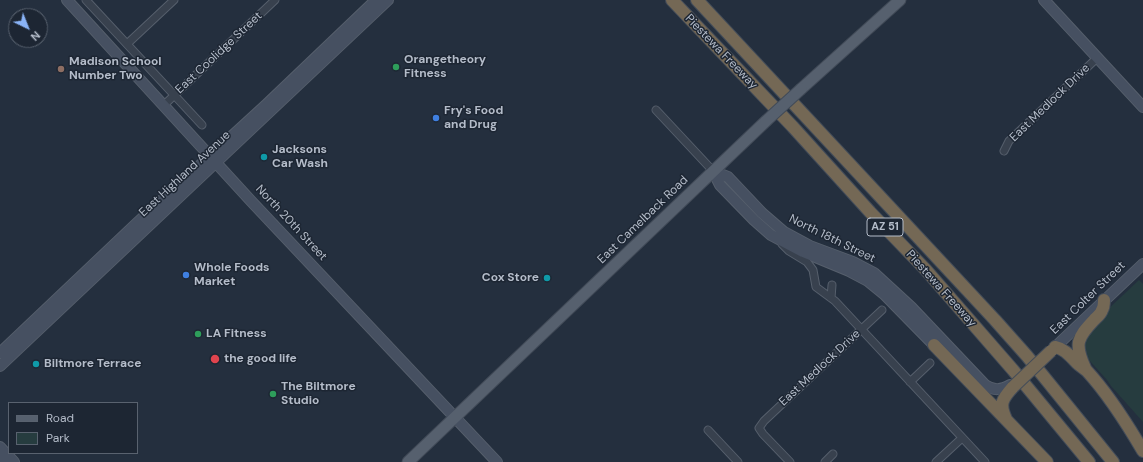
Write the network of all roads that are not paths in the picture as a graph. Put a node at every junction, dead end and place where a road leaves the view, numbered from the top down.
1 (86, 0) edge
2 (174, 0) edge
3 (275, 0) edge
4 (376, 0) edge
5 (388, 0) edge
6 (672, 0) edge
7 (697, 0) edge
8 (900, 0) edge
9 (1044, 0) edge
10 (70, 1) edge
11 (337, 43) junction
12 (127, 44) junction
13 (1097, 58) junction
14 (174, 96) junction
15 (164, 105) junction
16 (1143, 107) edge
17 (656, 110) dead end
18 (202, 125) dead end
19 (1004, 151) dead end
20 (213, 158) junction
21 (713, 171) junction
22 (778, 240) junction
23 (1143, 264) edge
24 (832, 285) dead end
25 (831, 298) junction
26 (1104, 300) junction
27 (882, 310) dead end
28 (40, 322) junction
29 (861, 330) junction
30 (934, 346) junction
31 (1053, 349) junction
32 (0, 352) edge
33 (930, 363) dead end
34 (0, 366) edge
35 (1085, 369) junction
36 (910, 382) junction
37 (1012, 388) junction
38 (1004, 399) junction
39 (455, 417) junction
40 (1006, 420) junction
41 (708, 430) dead end
42 (962, 438) junction
43 (0, 447) edge
44 (1143, 451) edge
45 (833, 454) dead end
46 (0, 459) edge
47 (3, 462) edge
48 (14, 462) edge
49 (408, 462) edge
50 (497, 462) edge
51 (738, 462) edge
52 (790, 462) edge
53 (825, 462) edge
54 (936, 462) edge
55 (985, 462) edge
56 (1047, 462) edge
57 (1089, 462) edge
58 (1113, 462) edge

1 - 12 street
2 - 12 street
3 - 14 street, East Coolidge Street
4 - 11 main road, East Highland Avenue
5 - 11 main road, East Highland Avenue
6 - 57 highway, Piestewa Freeway / AZ 51
7 - 58 highway, Piestewa Freeway / AZ 51
8 - 21 main road, East Camelback Road, bridge
9 - 13 main road
10 - 15 main road, North 20th Street
11 - 20 main road, East Highland Avenue
12 - 14 street
13 - 16 main road
13 - 19 street, East Medlock Drive
14 - 15 street, East Coolidge Street
14 - 18 street
15 - 20 main road, North 20th Street
17 - 21 street, North 18th Street
20 - 28 main road, East Highland Avenue
20 - 39 main road, North 20th Street
21 - 22 main road, North 18th Street
21 - 37 main road, North 18th Street
21 - 39 main road, East Camelback Road
22 - 25 street, North 18th Street
22 - 30 main road, North 18th Street
23 - 26 main road, East Colter Street
24 - 25 street
25 - 29 street, North 18th Street
26 - 31 main road, East Colter Street
26 - 35 highway
27 - 29 street, East Medlock Drive
28 - 32 main road, East Highland Avenue
28 - 34 main road, East Highland Avenue
29 - 36 street, North 18th Street
29 - 52 street, East Medlock Drive
30 - 38 main road, North 18th Street
30 - 40 highway
31 - 35 highway
31 - 37 highway, bridge
33 - 36 street
35 - 44 highway
36 - 42 street, North 18th Street
37 - 38 highway
38 - 40 highway
39 - 49 main road, East Camelback Road
39 - 50 main road, North 20th Street
40 - 56 highway
41 - 51 street
42 - 54 street
42 - 55 street, North 18th Street
43 - 48 main road
45 - 53 street
46 - 47 main road

